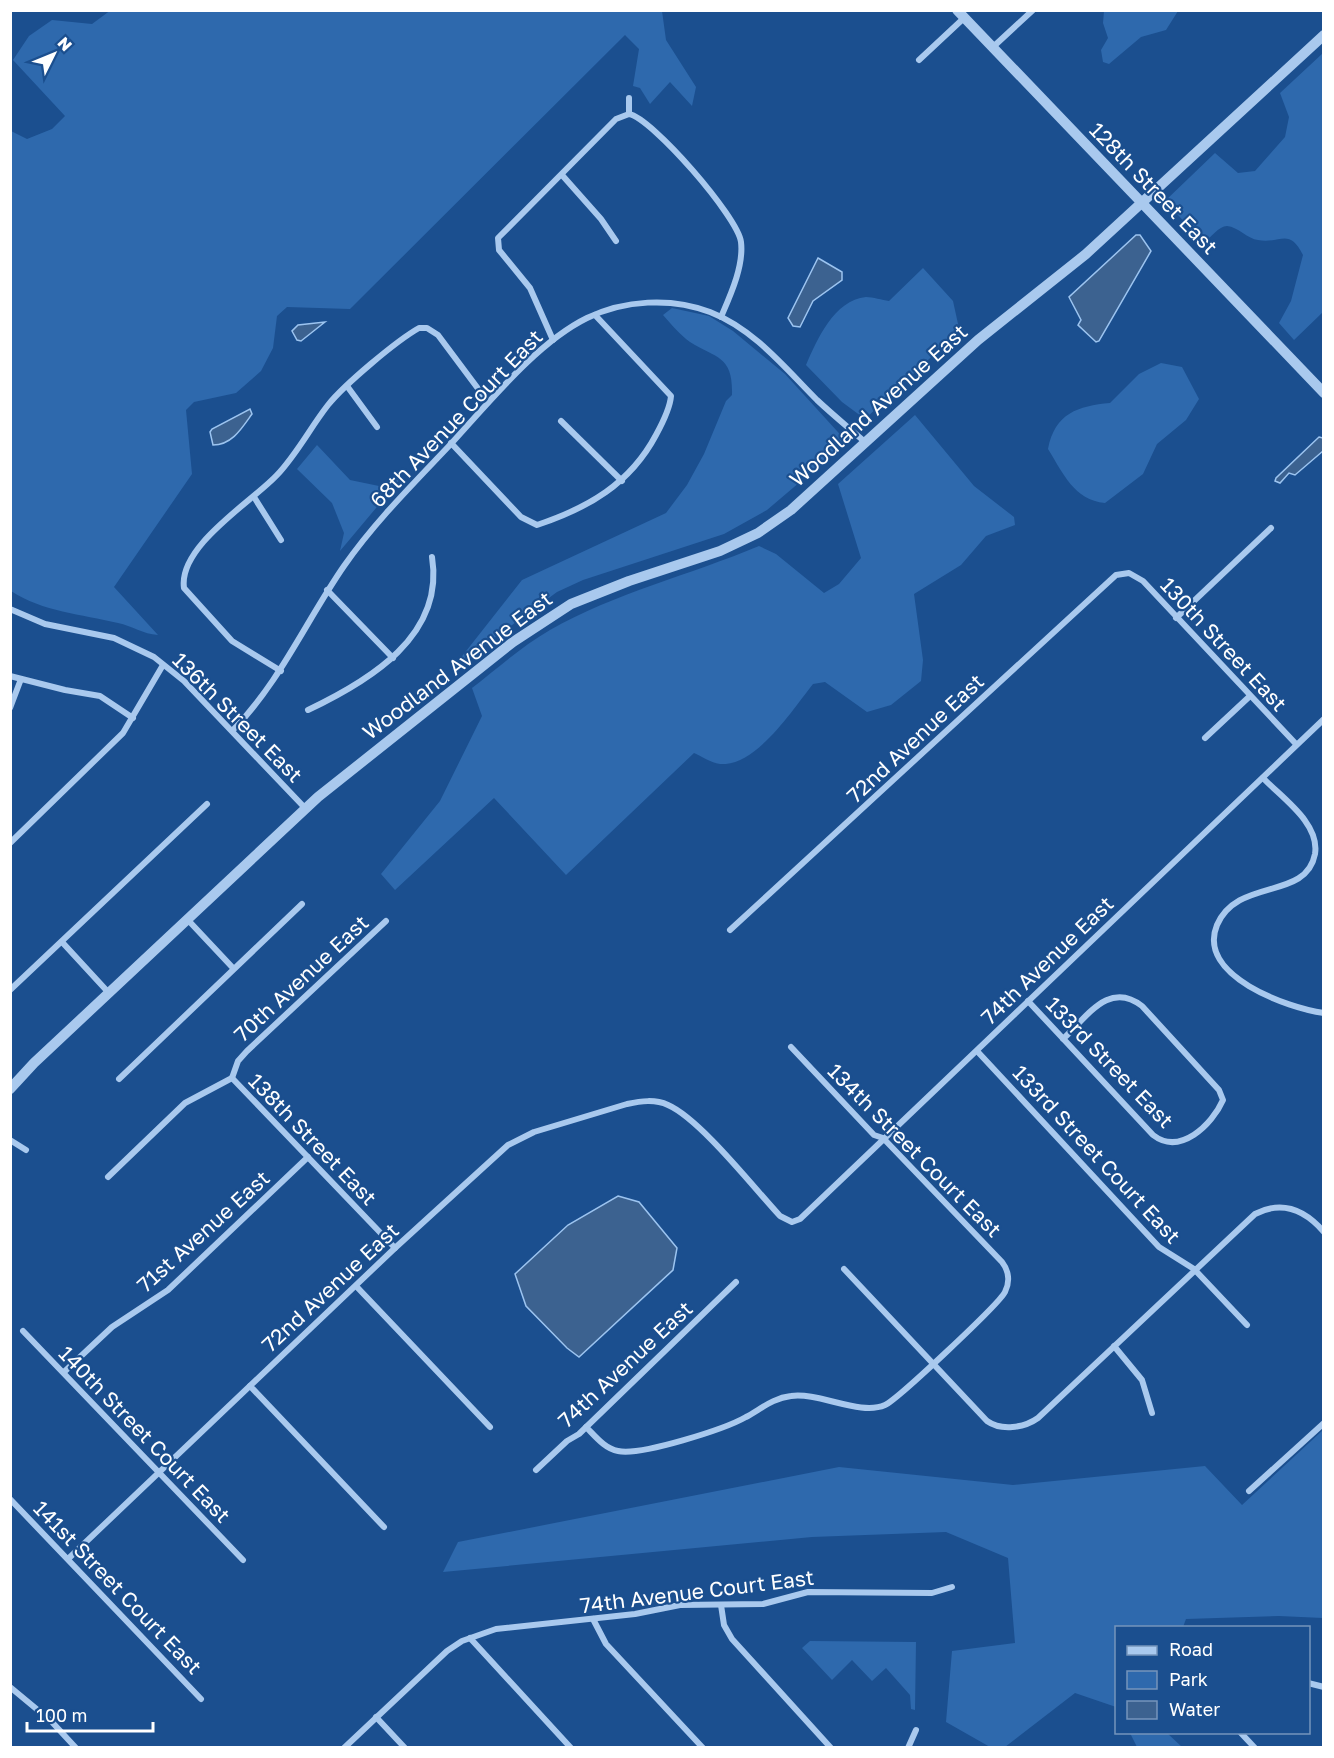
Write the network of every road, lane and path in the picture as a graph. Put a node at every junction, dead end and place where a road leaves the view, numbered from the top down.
1 (1032, 10) edge
2 (961, 14) edge
3 (1323, 35) edge
4 (993, 47) junction
5 (919, 60) dead end
6 (629, 98) dead end
7 (629, 114) junction
8 (561, 175) junction
9 (1142, 203) junction
10 (616, 241) dead end
11 (595, 315) junction
12 (721, 317) junction
13 (553, 340) junction
14 (347, 386) junction
15 (1323, 393) edge
16 (488, 402) junction
17 (561, 421) dead end
18 (377, 428) dead end
19 (865, 442) junction
20 (451, 443) junction
21 (622, 481) junction
22 (254, 497) junction
23 (1271, 528) dead end
24 (281, 540) dead end
25 (432, 557) dead end
26 (1124, 573) joint
27 (327, 590) junction
28 (10, 609) edge
29 (1176, 618) junction
30 (393, 658) junction
31 (163, 664) junction
32 (281, 671) junction
33 (10, 676) edge
34 (21, 679) junction
35 (1250, 696) junction
36 (10, 708) edge
37 (309, 710) dead end
38 (133, 718) junction
39 (1323, 719) edge
40 (233, 730) junction
41 (1205, 738) dead end
42 (1296, 744) junction
43 (1263, 778) junction
44 (207, 804) dead end
45 (305, 808) junction
46 (10, 843) edge
47 (302, 904) dead end
48 (187, 919) junction
49 (386, 921) dead end
50 (730, 930) dead end
51 (62, 942) junction
52 (233, 968) junction
53 (10, 990) edge
54 (108, 992) junction
55 (1028, 1001) junction
56 (1323, 1013) edge
57 (1063, 1039) junction
58 (791, 1047) dead end
59 (977, 1051) junction
60 (232, 1078) junction
61 (119, 1079) dead end
62 (10, 1089) edge
63 (883, 1138) junction
64 (10, 1140) edge
65 (26, 1149) dead end
66 (308, 1157) junction
67 (108, 1177) dead end
68 (792, 1222) joint
69 (1323, 1232) edge
70 (395, 1248) junction
71 (844, 1269) dead end
72 (1194, 1269) junction
73 (736, 1282) dead end
74 (356, 1286) junction
75 (1247, 1325) dead end
76 (23, 1331) dead end
77 (1114, 1346) junction
78 (931, 1365) junction
79 (64, 1372) junction
80 (250, 1386) junction
81 (1152, 1413) dead end
82 (1323, 1423) edge
83 (490, 1427) dead end
84 (586, 1427) junction
85 (536, 1470) dead end
86 (159, 1473) junction
87 (1249, 1491) dead end
88 (10, 1499) edge
89 (384, 1527) dead end
90 (69, 1558) junction
91 (243, 1560) dead end
92 (952, 1587) dead end
93 (721, 1605) junction
94 (592, 1619) junction
95 (470, 1638) junction
96 (10, 1687) edge
97 (201, 1699) dead end
98 (376, 1718) junction
99 (916, 1730) dead end
100 (1242, 1734) edge
101 (76, 1748) edge
102 (344, 1748) edge
103 (405, 1748) edge
104 (571, 1748) edge
105 (703, 1748) edge
106 (831, 1748) edge
107 (908, 1748) edge
108 (1255, 1748) edge

1 - 4 street
2 - 4 street, 128th Street East
2 - 5 street
3 - 9 street, Woodland Avenue East
4 - 9 street, 128th Street East
6 - 7 street
7 - 8 street
7 - 12 street
8 - 10 street
8 - 13 street
9 - 15 street, 128th Street East
9 - 19 street, Woodland Avenue East
11 - 12 street, 68th Avenue Court East
11 - 13 street, 68th Avenue Court East
11 - 21 street
12 - 19 street, 68th Avenue Court East
13 - 16 street, 68th Avenue Court East
14 - 16 street
14 - 18 street
14 - 22 street
16 - 20 street, 68th Avenue Court East
17 - 21 street
19 - 45 street, Woodland Avenue East
20 - 21 street
20 - 27 street, 68th Avenue Court East
22 - 24 street
22 - 32 street
23 - 29 street
25 - 30 street
26 - 29 street, 130th Street East
26 - 50 street, 72nd Avenue East
27 - 30 street
27 - 32 street, 68th Avenue Court East
28 - 31 street, 136th Street East
29 - 35 street, 130th Street East
30 - 37 street
31 - 38 street
31 - 40 street, 136th Street East
32 - 40 street, 68th Avenue Court East
33 - 34 street
34 - 36 street
34 - 38 street
35 - 41 street
35 - 42 street, 130th Street East
38 - 46 street
39 - 42 street, 74th Avenue East
40 - 45 street, 136th Street East
42 - 43 street, 74th Avenue East
43 - 55 street, 74th Avenue East
43 - 56 street
44 - 51 street
45 - 48 street, Woodland Avenue East
47 - 52 street
48 - 52 street
48 - 54 street, Woodland Avenue East
49 - 60 street, 70th Avenue East
51 - 53 street
51 - 54 street
52 - 61 street
54 - 62 street, Woodland Avenue East
55 - 57 street, 133rd Street East
55 - 59 street, 74th Avenue East
57 - 57 street, 133rd Street East
58 - 63 street, 134th Street Court East
59 - 63 street, 74th Avenue East
59 - 72 street, 133rd Street Court East
60 - 66 street, 138th Street East
60 - 67 street
63 - 68 street, 74th Avenue East
63 - 78 street, 134th Street Court East
64 - 65 street
66 - 70 street, 138th Street East
66 - 79 street, 71st Avenue East
68 - 70 street, 72nd Avenue East
69 - 72 street
70 - 74 street, 72nd Avenue East
71 - 78 street
72 - 75 street, 133rd Street Court East
72 - 77 street
73 - 84 street, 74th Avenue East
74 - 80 street, 72nd Avenue East
74 - 83 street
76 - 79 street, 140th Street Court East
77 - 78 street
77 - 81 street
78 - 84 street
79 - 86 street, 140th Street Court East
80 - 86 street, 72nd Avenue East
80 - 89 street
82 - 87 street
84 - 85 street, 74th Avenue East
86 - 90 street, 72nd Avenue East
86 - 91 street, 140th Street Court East
88 - 90 street, 141st Street Court East
90 - 97 street, 141st Street Court East
92 - 93 street, 74th Avenue Court East
93 - 94 street, 74th Avenue Court East
93 - 106 street
94 - 95 street, 74th Avenue Court East
94 - 105 street
95 - 98 street, 74th Avenue Court East
95 - 104 street
96 - 101 street
98 - 102 street, 74th Avenue Court East
98 - 103 street
99 - 107 street
100 - 108 street

